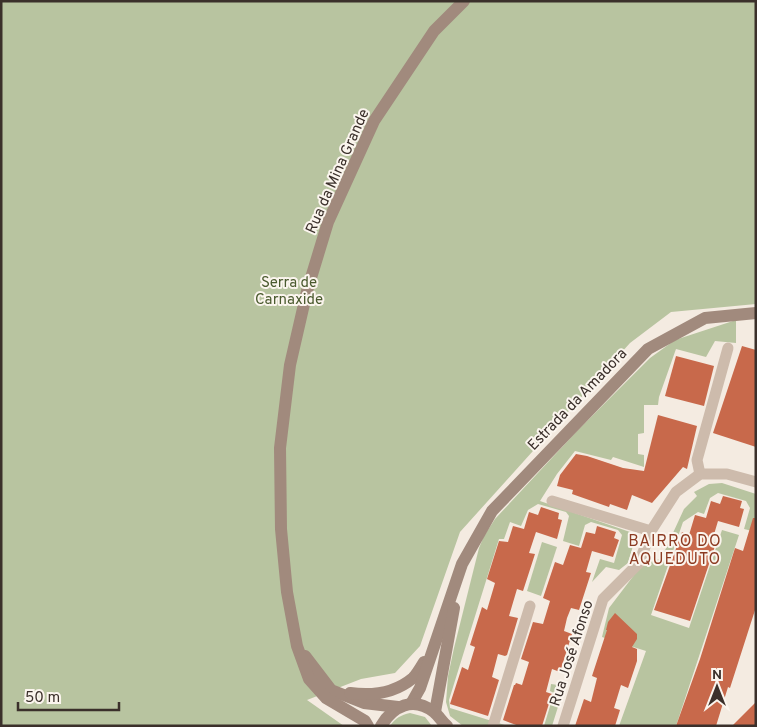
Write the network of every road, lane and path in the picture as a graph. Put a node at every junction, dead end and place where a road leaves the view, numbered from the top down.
1 (464, 1) edge
2 (756, 313) edge
3 (728, 348) dead end
4 (700, 474) junction
5 (756, 482) edge
6 (552, 501) dead end
7 (651, 531) junction
8 (462, 564) junction
9 (530, 606) dead end
10 (297, 646) junction
11 (433, 649) junction
12 (331, 690) junction
13 (411, 704) junction
14 (398, 707) junction
15 (442, 722) edge
16 (368, 726) edge
17 (381, 726) edge
18 (494, 726) edge
19 (562, 726) edge

1 - 10 street, Rua da Mina Grande
2 - 8 street, Estrada da Amadora
3 - 4 street
4 - 5 street
4 - 7 street, Rua José Afonso
6 - 7 street
7 - 19 street, Rua José Afonso
8 - 11 street, Estrada da Amadora
8 - 15 street, Estrada da Amadora
9 - 18 street
10 - 12 street, Rua da Mina Grande
10 - 16 street, Rua da Mina Grande
11 - 12 street
11 - 13 street, Estrada da Amadora
12 - 14 street
13 - 14 street
13 - 15 street
14 - 17 street

